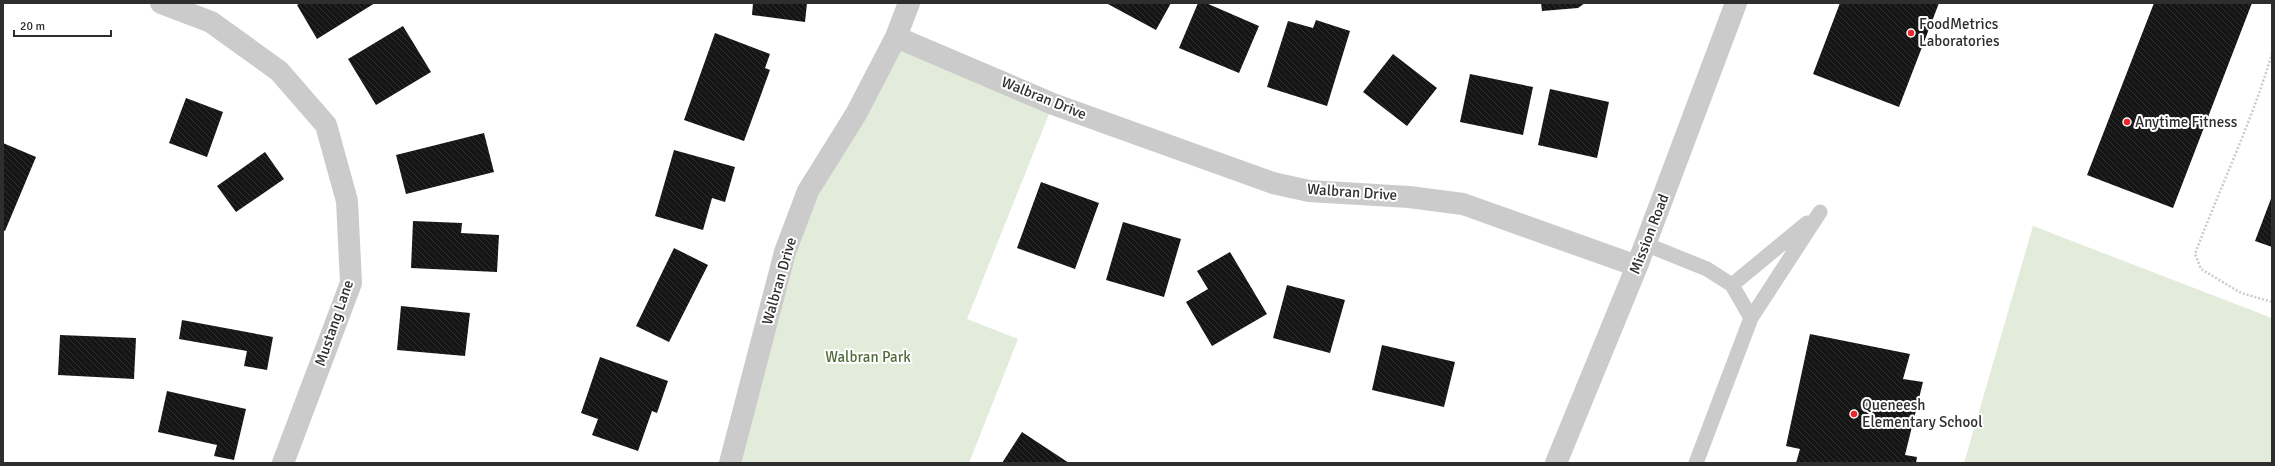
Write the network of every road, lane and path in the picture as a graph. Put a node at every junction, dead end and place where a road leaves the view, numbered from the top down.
1 (161, 3) edge
2 (909, 3) edge
3 (1736, 3) edge
4 (896, 37) junction
5 (2272, 53) edge
6 (1645, 244) junction
7 (1637, 266) junction
8 (1732, 286) junction
9 (2272, 302) edge
10 (1751, 318) junction
11 (283, 463) edge
12 (730, 463) edge
13 (1556, 463) edge
14 (1696, 463) edge

1 - 11 street, Mustang Lane
2 - 4 street
3 - 6 street, Mission Road
4 - 7 street, Walbran Drive
4 - 12 street, Walbran Drive
5 - 9 path
6 - 7 street, Mission Road
6 - 8 lane
7 - 13 street, Mission Road
8 - 10 lane
8 - 10 lane
10 - 14 lane

